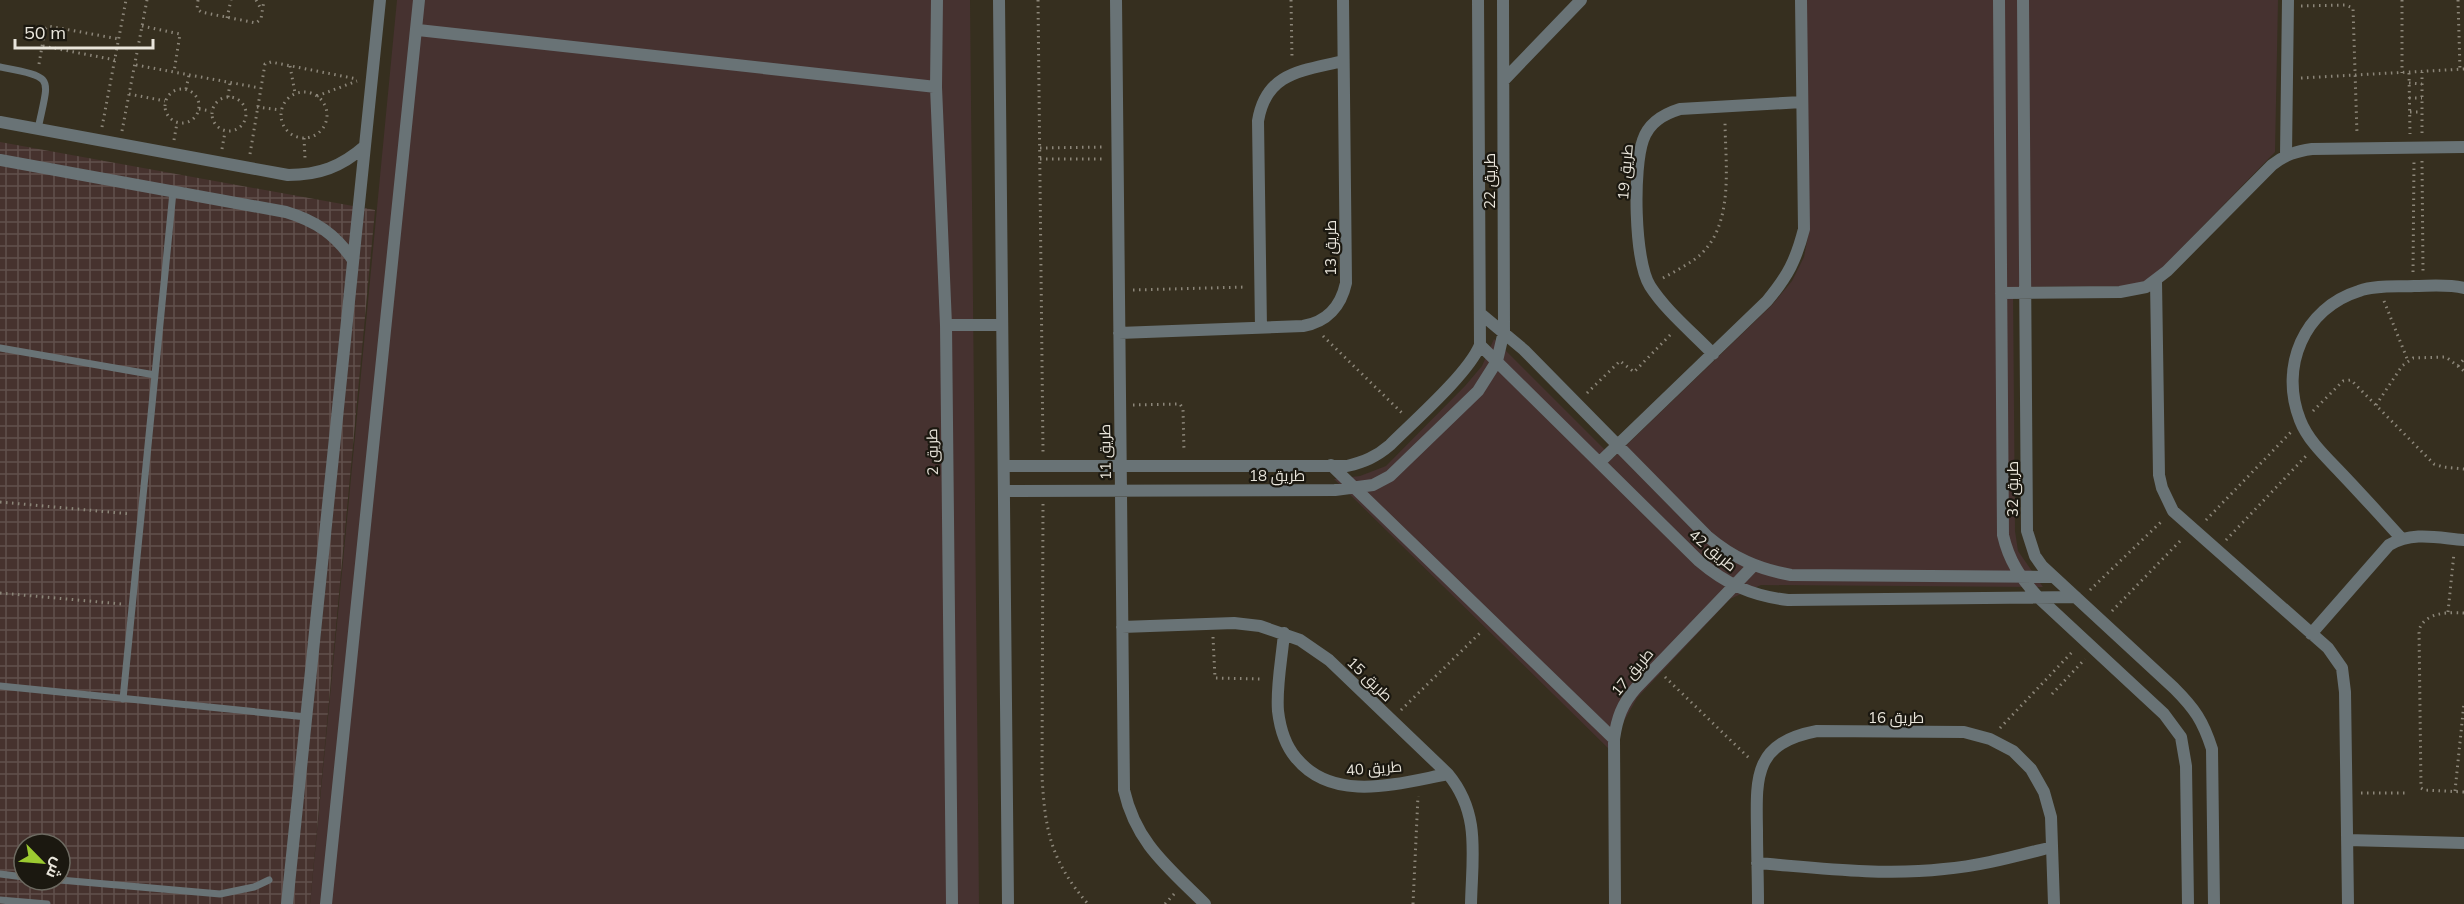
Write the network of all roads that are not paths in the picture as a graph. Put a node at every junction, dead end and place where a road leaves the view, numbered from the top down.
1 (380, 0) edge
2 (419, 0) edge
3 (937, 0) edge
4 (999, 0) edge
5 (1116, 0) edge
6 (1343, 0) edge
7 (1478, 0) edge
8 (1503, 0) edge
9 (1581, 0) edge
10 (1801, 0) edge
11 (1999, 0) edge
12 (2023, 0) edge
13 (2288, 3) edge
14 (418, 30) junction
15 (1343, 61) junction
16 (0, 67) edge
17 (1504, 80) junction
18 (936, 87) junction
19 (1802, 102) junction
20 (0, 122) edge
21 (38, 129) junction
22 (364, 146) junction
23 (2464, 147) edge
24 (2286, 155) junction
25 (0, 160) edge
26 (173, 192) junction
27 (353, 260) junction
28 (2156, 281) junction
29 (2464, 288) edge
30 (2001, 293) junction
31 (2025, 293) junction
32 (1481, 314) junction
33 (946, 325) junction
34 (1002, 325) junction
35 (1261, 327) junction
36 (1504, 331) junction
37 (1119, 333) junction
38 (1480, 345) junction
39 (0, 348) edge
40 (1713, 354) junction
41 (1497, 361) junction
42 (155, 375) junction
43 (1618, 445) junction
44 (1600, 462) junction
45 (1120, 465) junction
46 (1331, 465) junction
47 (1004, 466) junction
48 (1355, 488) junction
49 (1004, 491) junction
50 (1121, 491) junction
51 (2401, 538) junction
52 (2459, 540) edge
53 (1753, 566) junction
54 (2019, 577) junction
55 (2054, 577) junction
56 (1734, 586) junction
57 (2038, 597) junction
58 (2078, 599) junction
59 (1122, 627) junction
60 (1284, 633) junction
61 (2312, 634) junction
62 (0, 686) edge
63 (123, 699) junction
64 (307, 717) junction
65 (1614, 739) junction
66 (1448, 774) junction
67 (2347, 840) junction
68 (2464, 843) edge
69 (2052, 847) junction
70 (1757, 863) junction
71 (269, 880) dead end
72 (72, 881) edge
73 (0, 900) edge
74 (46, 904) edge
75 (287, 904) edge
76 (326, 904) edge
77 (952, 904) edge
78 (1008, 904) edge
79 (1205, 904) edge
80 (1471, 904) edge
81 (1615, 904) edge
82 (1758, 904) edge
83 (2054, 904) edge
84 (2188, 904) edge
85 (2214, 904) edge
86 (2348, 904) edge

1 - 22 street
2 - 14 street
3 - 18 street, طريق 2
4 - 34 street
5 - 37 street, طريق 11
6 - 15 street, طريق 13
7 - 32 street, طريق 22
8 - 17 street, طريق 22
9 - 17 street
10 - 19 street
11 - 30 street, طريق 32
12 - 31 street, طريق 32
13 - 24 street
14 - 18 street
14 - 76 street
15 - 35 street
15 - 35 street, طريق 13
16 - 21 lane
17 - 36 street, طريق 22
18 - 33 street, طريق 2
19 - 40 street
19 - 40 street, طريق 19
20 - 21 street
21 - 22 street
22 - 27 street
23 - 24 street
24 - 28 street
25 - 26 street
26 - 27 street
26 - 42 lane
27 - 64 street
28 - 31 street
28 - 61 street
29 - 51 street
30 - 31 street
30 - 54 street, طريق 32
31 - 55 street, طريق 32
32 - 36 street, طريق 42
32 - 38 street, طريق 22
33 - 34 street
33 - 77 street, طريق 2
34 - 47 street
35 - 37 street, طريق 13
36 - 41 street, طريق 22
36 - 43 street, طريق 42
37 - 45 street, طريق 11
38 - 41 street, طريق 42
38 - 46 street, طريق 18
39 - 42 lane
40 - 43 street
41 - 44 street, طريق 42
41 - 48 street, طريق 18
42 - 63 lane
43 - 44 street
43 - 53 street, طريق 42
44 - 56 street, طريق 42
45 - 46 street, طريق 18
45 - 47 street, طريق 18
45 - 50 street, طريق 11
46 - 48 street
47 - 49 street
48 - 50 street, طريق 18
48 - 65 street
49 - 50 street, طريق 18
49 - 78 street
50 - 59 street, طريق 11
51 - 52 street
51 - 61 street
53 - 54 street, طريق 42
53 - 56 street, طريق 17
54 - 55 street, طريق 42
54 - 57 street, طريق 32
55 - 58 street, طريق 32
56 - 57 street, طريق 42
56 - 65 street, طريق 17
57 - 58 street, طريق 42
57 - 84 street, طريق 32
58 - 85 street, طريق 32
59 - 60 street, طريق 15
59 - 79 street, طريق 11
60 - 66 street, طريق 15
60 - 66 street, طريق 40
61 - 67 street
62 - 63 lane
63 - 64 lane
64 - 75 street
65 - 81 street, طريق 17
66 - 80 street, طريق 15
67 - 68 street
67 - 86 street
69 - 70 street
69 - 70 street, طريق 16
69 - 83 street, طريق 16
70 - 82 street, طريق 16
71 - 72 lane
73 - 74 lane

